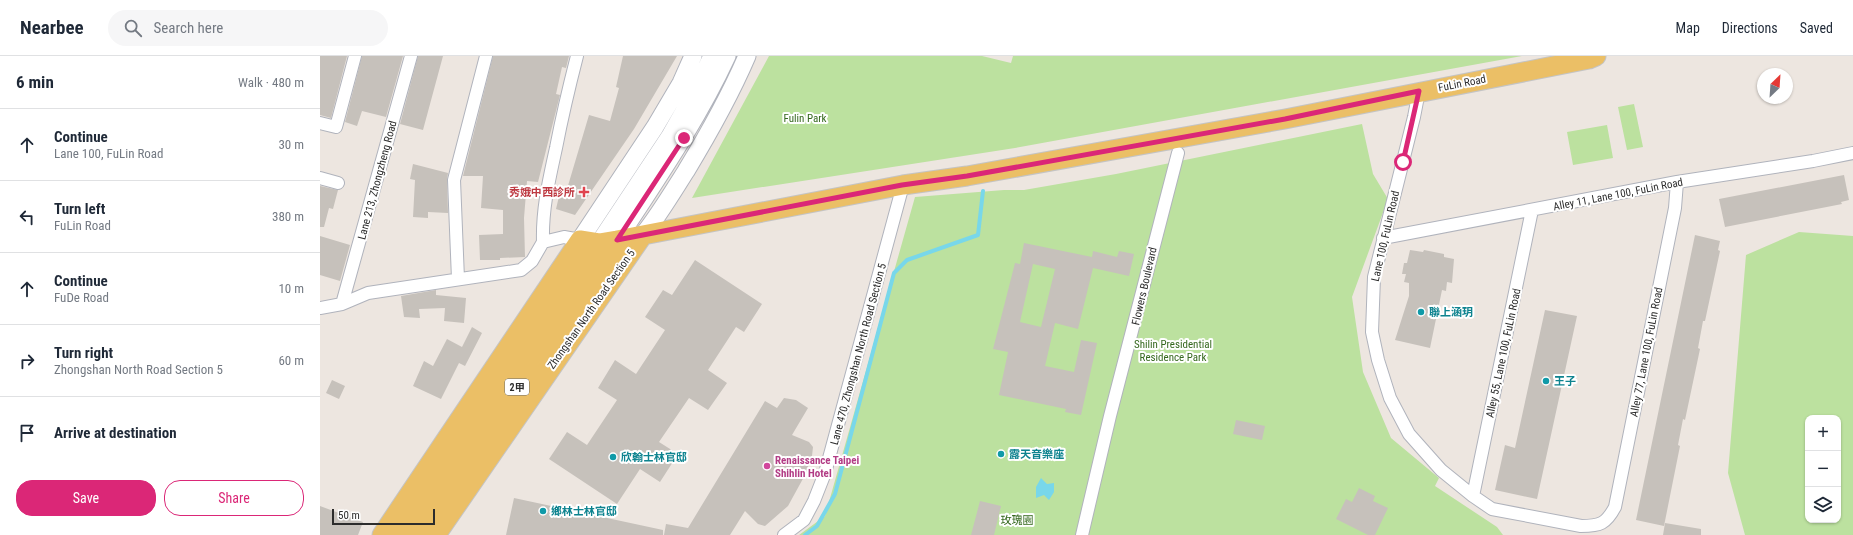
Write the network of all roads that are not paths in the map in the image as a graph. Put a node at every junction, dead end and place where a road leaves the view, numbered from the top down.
1 (355, 56) edge
2 (411, 56) edge
3 (486, 56) edge
4 (577, 56) edge
5 (693, 56) edge
6 (712, 56) edge
7 (727, 56) edge
8 (747, 56) edge
9 (1596, 56) edge
10 (1419, 91) junction
11 (320, 123) edge
12 (1853, 153) edge
13 (1178, 154) dead end
14 (320, 178) edge
15 (1677, 182) junction
16 (338, 183) dead end
17 (902, 185) junction
18 (1532, 210) junction
19 (643, 235) junction
20 (1383, 238) junction
21 (580, 240) junction
22 (608, 241) junction
23 (543, 242) junction
24 (458, 279) junction
25 (342, 304) junction
26 (320, 308) edge
27 (526, 362) junction
28 (422, 490) junction
29 (1473, 496) junction
30 (1608, 521) joint
31 (382, 535) edge
32 (401, 535) edge
33 (418, 535) edge
34 (436, 535) edge
35 (784, 535) edge
36 (1082, 535) edge

1 - 11 street
2 - 25 street, Lane 213, Zhongzheng Road
3 - 24 street
4 - 23 street
5 - 21 main road, Zhongshan North Road Section 5
6 - 22 main road, Zhongshan North Road Section 5
7 - 22 main road, Zhongshan North Road Section 5
8 - 19 main road, Zhongshan North Road Section 5
9 - 10 main road, FuLin Road
10 - 17 main road, FuLin Road
10 - 20 street, Lane 100, FuLin Road
12 - 15 street, Alley 11, Lane 100, FuLin Road
13 - 36 street, Flowers Boulevard
14 - 16 street
15 - 18 street, Alley 11, Lane 100, FuLin Road
15 - 30 street, Alley 77, Lane 100, FuLin Road
17 - 19 main road, FuLin Road
17 - 35 street, Lane 470, Zhongshan North Road Section 5
18 - 20 street, Alley 11, Lane 100, FuLin Road
18 - 29 street, Alley 55, Lane 100, FuLin Road
19 - 22 main road, FuLin Road
19 - 27 main road, Zhongshan North Road Section 5
20 - 29 street, Lane 100, FuLin Road
21 - 22 main road, FuLin Road
21 - 23 street
21 - 27 main road, Zhongshan North Road Section 5
22 - 27 main road, Zhongshan North Road Section 5 / 2甲
23 - 24 street
24 - 25 street
25 - 26 street
27 - 28 main road, Zhongshan North Road Section 5 / 2甲
27 - 33 main road, Zhongshan North Road Section 5 / 2甲
27 - 34 main road, Zhongshan North Road Section 5
28 - 31 main road, Zhongshan North Road Section 5
28 - 32 main road, Zhongshan North Road Section 5 / 2甲
29 - 30 street, Lane 100, FuLin Road

